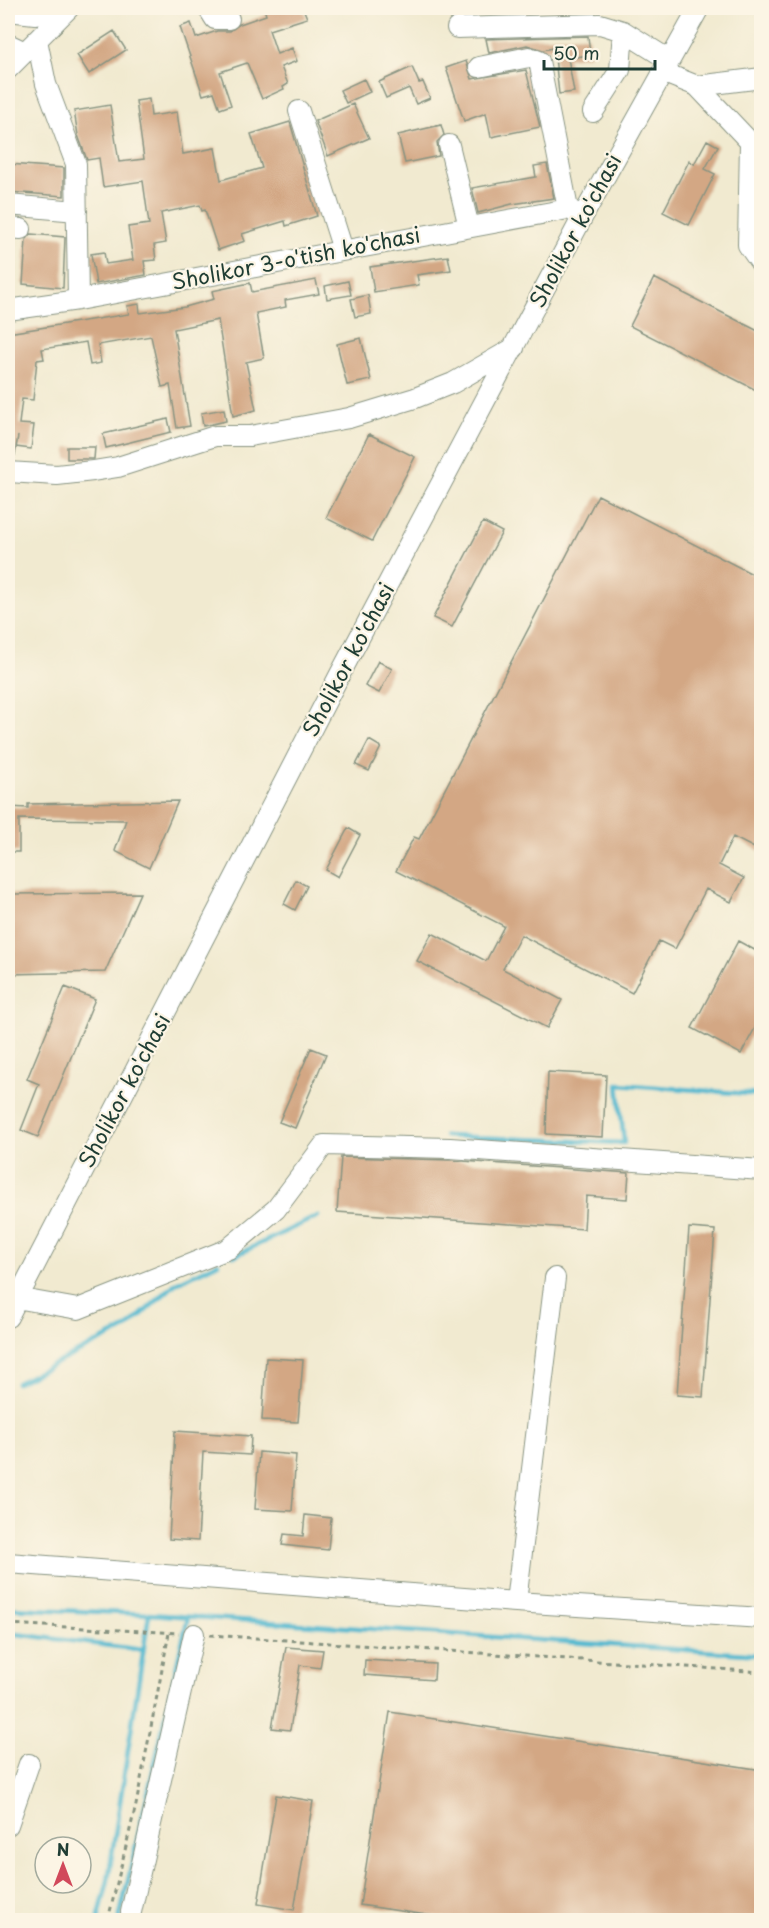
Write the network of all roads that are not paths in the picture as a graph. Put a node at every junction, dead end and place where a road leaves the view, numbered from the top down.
1 (64, 8) edge
2 (69, 8) edge
3 (208, 8) edge
4 (699, 8) edge
5 (8, 11) edge
6 (229, 19) dead end
7 (457, 28) dead end
8 (622, 31) junction
9 (23, 45) edge
10 (666, 66) junction
11 (480, 67) dead end
12 (8, 69) edge
13 (762, 78) edge
14 (697, 86) junction
15 (299, 111) dead end
16 (593, 112) dead end
17 (449, 145) dead end
18 (8, 205) edge
19 (76, 211) junction
20 (575, 213) junction
21 (469, 227) junction
22 (343, 250) junction
23 (762, 265) edge
24 (78, 300) junction
25 (8, 310) edge
26 (514, 348) junction
27 (8, 472) edge
28 (762, 1170) edge
29 (555, 1278) dead end
30 (16, 1298) junction
31 (8, 1317) edge
32 (8, 1563) edge
33 (516, 1602) junction
34 (762, 1617) edge
35 (194, 1634) road end
36 (29, 1764) dead end
37 (8, 1825) edge
38 (131, 1912) dead end

1 - 5 street
2 - 9 street
3 - 6 street
4 - 10 street, Sholikor ko'chasi
7 - 8 street
8 - 10 street
8 - 16 street
9 - 12 street
9 - 19 street
10 - 14 street
10 - 20 street, Sholikor ko'chasi
11 - 20 street
13 - 14 street
14 - 23 street
15 - 22 street
17 - 21 street
18 - 19 street
19 - 24 street
20 - 21 street, Sholikor 3-o'tish ko'chasi
20 - 26 street, Sholikor ko'chasi
21 - 22 street, Sholikor 3-o'tish ko'chasi
22 - 24 street, Sholikor 3-o'tish ko'chasi
24 - 25 street, Sholikor 3-o'tish ko'chasi
26 - 27 street
26 - 30 street, Sholikor ko'chasi
28 - 30 street
29 - 33 street
30 - 31 street, Sholikor ko'chasi
32 - 33 street
33 - 34 street
35 - 38 street
36 - 37 street

